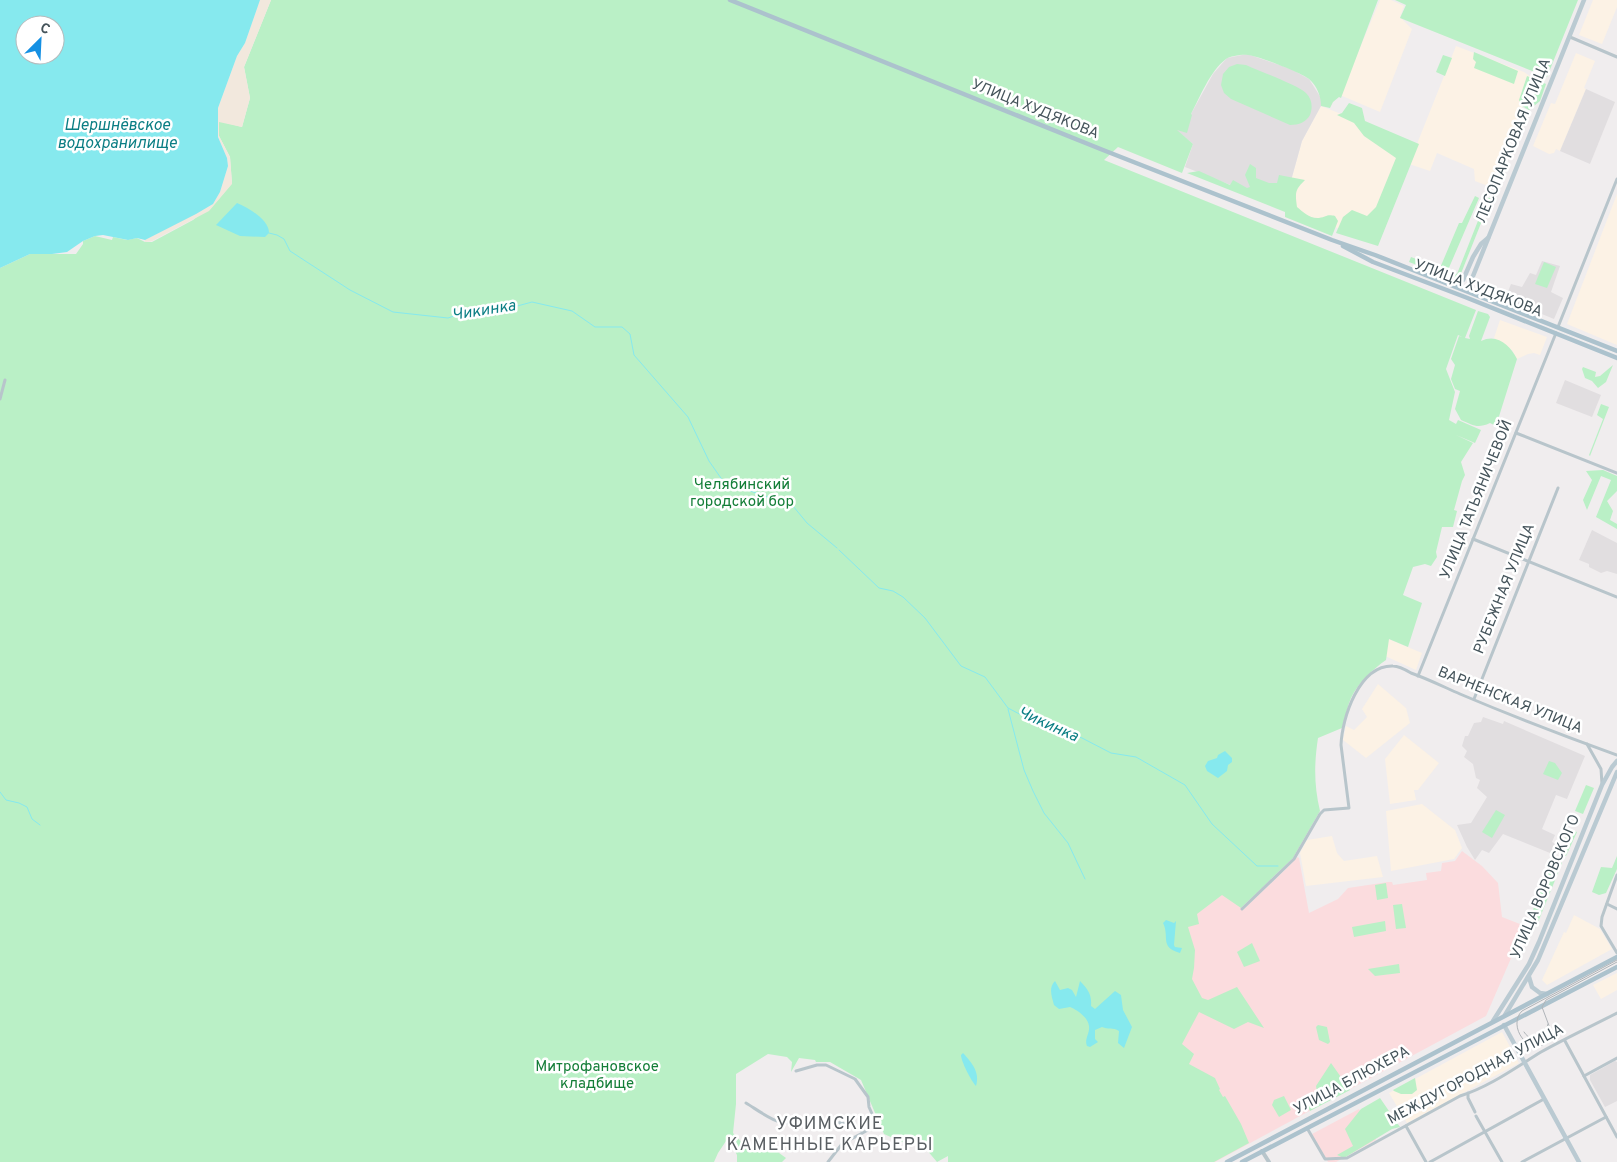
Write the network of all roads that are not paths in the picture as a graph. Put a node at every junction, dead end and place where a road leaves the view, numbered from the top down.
1 (730, 0) edge
2 (1584, 0) edge
3 (1570, 37) junction
4 (1617, 57) edge
5 (1617, 179) edge
6 (1489, 237) junction
7 (1332, 240) junction
8 (1448, 284) junction
9 (1467, 291) junction
10 (1465, 297) junction
11 (1557, 330) junction
12 (1617, 351) edge
13 (1617, 358) edge
14 (5, 380) dead end
15 (0, 399) edge
16 (1516, 433) junction
17 (1617, 473) edge
18 (1558, 488) dead end
19 (1473, 539) junction
20 (1528, 561) junction
21 (1617, 597) edge
22 (1418, 676) junction
23 (1474, 699) junction
24 (1586, 744) junction
25 (1617, 755) edge
26 (1617, 761) edge
27 (1617, 772) edge
28 (1602, 785) junction
29 (1617, 875) edge
30 (1607, 904) junction
31 (1242, 909) dead end
32 (1617, 909) edge
33 (1617, 955) edge
34 (1617, 967) edge
35 (1530, 974) junction
36 (1548, 994) junction
37 (1617, 1013) edge
38 (1505, 1015) junction
39 (1492, 1022) junction
40 (1504, 1025) junction
41 (1565, 1041) junction
42 (1617, 1058) edge
43 (1525, 1064) junction
44 (796, 1071) dead end
45 (1584, 1076) junction
46 (1468, 1093) junction
47 (1544, 1099) junction
48 (746, 1103) dead end
49 (1606, 1117) junction
50 (1406, 1126) junction
51 (1307, 1127) junction
52 (864, 1132) junction
53 (1486, 1132) junction
54 (1617, 1136) edge
55 (1566, 1138) junction
56 (1259, 1144) junction
57 (1262, 1151) junction
58 (1348, 1160) edge
59 (828, 1162) edge
60 (1227, 1162) edge
61 (1242, 1162) edge
62 (1269, 1162) edge
63 (1426, 1162) edge
64 (1430, 1162) edge
65 (1502, 1162) edge
66 (1522, 1162) edge
67 (1579, 1162) edge

1 - 7 main road, УЛИЦА ХУДЯКОВА
2 - 3 main road, ЛЕСОПАРКОВАЯ УЛИЦА
3 - 4 street
3 - 6 main road, ЛЕСОПАРКОВАЯ УЛИЦА
5 - 11 street, УЛИЦА ТАТЬЯНИЧЕВОЙ
6 - 8 main road
6 - 9 main road, ЛЕСОПАРКОВАЯ УЛИЦА
7 - 8 main road, УЛИЦА ХУДЯКОВА
7 - 10 main road, УЛИЦА ХУДЯКОВА
8 - 9 main road, УЛИЦА ХУДЯКОВА
9 - 10 main road
9 - 11 main road, УЛИЦА ХУДЯКОВА
10 - 11 main road, УЛИЦА ХУДЯКОВА
11 - 12 main road, УЛИЦА ХУДЯКОВА
11 - 13 main road, УЛИЦА ХУДЯКОВА
11 - 16 street, УЛИЦА ТАТЬЯНИЧЕВОЙ
14 - 15 street
16 - 17 street
16 - 19 street, УЛИЦА ТАТЬЯНИЧЕВОЙ
18 - 20 street, РУБЕЖНАЯ УЛИЦА
19 - 20 street
19 - 22 street, УЛИЦА ТАТЬЯНИЧЕВОЙ
20 - 21 street
20 - 23 street, РУБЕЖНАЯ УЛИЦА
22 - 23 street, ВАРНЕНСКАЯ УЛИЦА
22 - 31 street, ВАРНЕНСКАЯ УЛИЦА
23 - 24 street, ВАРНЕНСКАЯ УЛИЦА
24 - 25 street, ВАРНЕНСКАЯ УЛИЦА
24 - 28 street
26 - 28 main road, УЛИЦА ВОРОВСКОГО
27 - 35 main road, УЛИЦА ВОРОВСКОГО
28 - 39 main road, УЛИЦА ВОРОВСКОГО
29 - 30 street
30 - 32 street
30 - 33 street
33 - 36 main road
34 - 40 main road, УЛИЦА БЛЮХЕРА
35 - 36 main road
35 - 38 main road, УЛИЦА ВОРОВСКОГО
36 - 38 main road
37 - 41 street, МЕЖДУГОРОДНАЯ УЛИЦА
38 - 39 main road, УЛИЦА БЛЮХЕРА
38 - 40 main road, УЛИЦА ВОРОВСКОГО
39 - 40 main road
39 - 56 main road, УЛИЦА БЛЮХЕРА
40 - 43 main road
40 - 51 main road, УЛИЦА БЛЮХЕРА
41 - 43 street, МЕЖДУГОРОДНАЯ УЛИЦА
41 - 45 street
42 - 45 street
43 - 46 street, МЕЖДУГОРОДНАЯ УЛИЦА
43 - 47 main road
44 - 52 street
45 - 49 street
46 - 50 street, МЕЖДУГОРОДНАЯ УЛИЦА
46 - 53 street
47 - 53 street
47 - 55 main road
48 - 52 street
49 - 54 street
49 - 55 street
50 - 58 street, МЕЖДУГОРОДНАЯ УЛИЦА
50 - 63 street
51 - 57 main road, УЛИЦА БЛЮХЕРА
51 - 58 street
52 - 59 street
53 - 64 street
53 - 65 street
55 - 66 street
55 - 67 main road
56 - 57 main road
56 - 60 main road, УЛИЦА БЛЮХЕРА
57 - 61 main road, УЛИЦА БЛЮХЕРА
57 - 62 street

